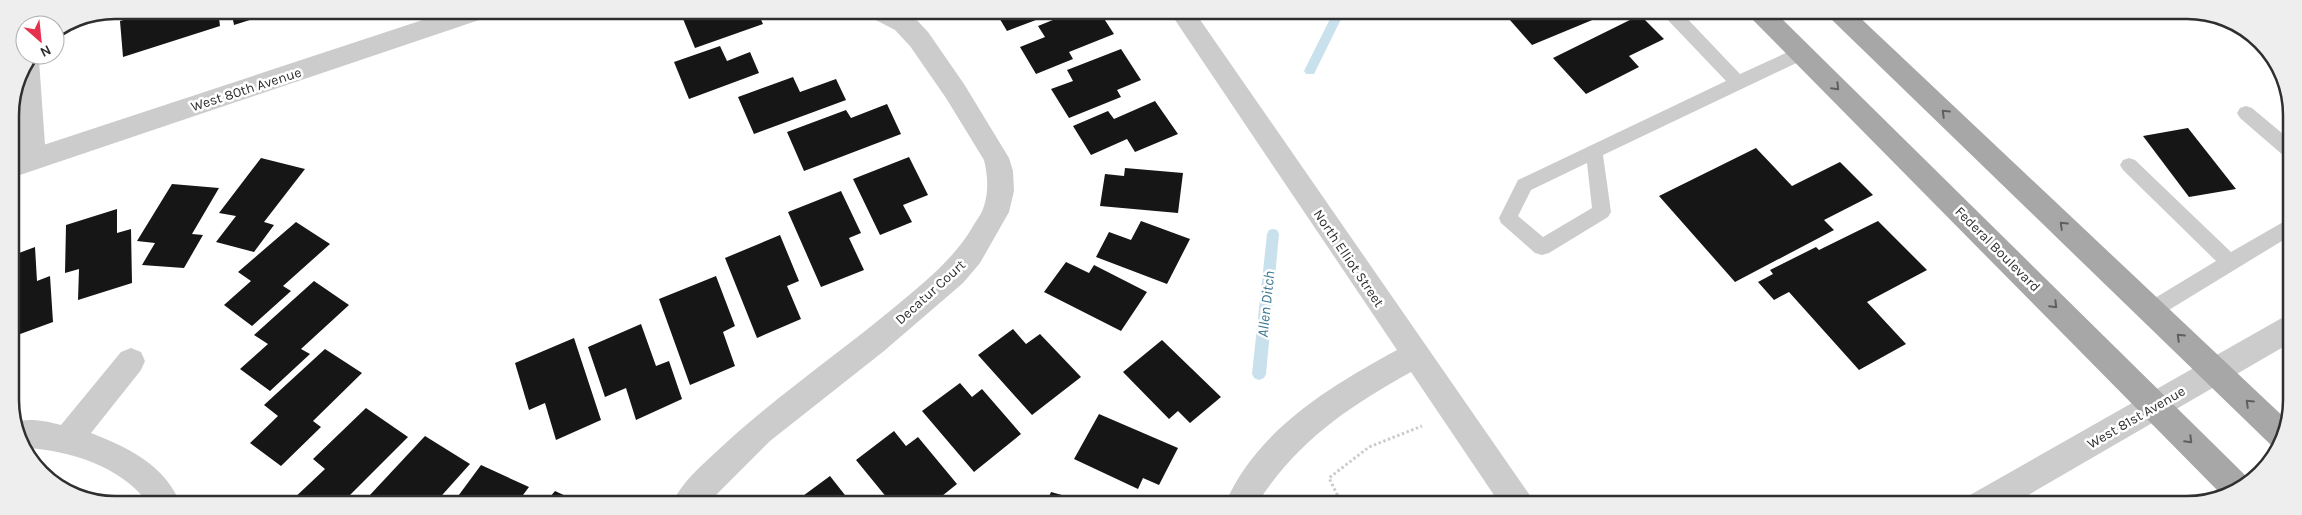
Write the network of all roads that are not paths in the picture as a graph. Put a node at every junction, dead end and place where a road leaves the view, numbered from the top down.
1 (455, 19) edge
2 (896, 19) edge
3 (1186, 19) edge
4 (1677, 19) edge
5 (1767, 19) edge
6 (1846, 19) edge
7 (1801, 53) junction
8 (26, 78) edge
9 (1738, 84) junction
10 (2246, 113) dead end
11 (2283, 145) edge
12 (1594, 152) junction
13 (22, 163) edge
14 (2129, 165) dead end
15 (2283, 230) edge
16 (2230, 263) junction
17 (2152, 310) junction
18 (2283, 332) edge
19 (1415, 355) junction
20 (131, 361) dead end
21 (2216, 371) junction
22 (2155, 406) junction
23 (2278, 430) edge
24 (25, 435) edge
25 (67, 440) junction
26 (2233, 484) edge
27 (160, 496) edge
28 (695, 496) edge
29 (1245, 496) edge
30 (1512, 496) edge
31 (1997, 496) edge

1 - 13 street, West 80th Avenue
2 - 28 street, Decatur Court
3 - 19 street, North Elliot Street
4 - 9 lane
5 - 7 main road, Federal Boulevard
17 -> 6 main road
7 - 9 lane
7 -> 22 main road, Federal Boulevard
8 - 13 street
9 - 12 lane
10 - 11 lane
12 - 12 lane
14 - 16 lane
15 - 16 lane
16 - 17 lane
21 -> 17 main road
18 - 21 street, West 81st Avenue
19 - 29 street
19 - 30 street, North Elliot Street
20 - 25 street
21 - 22 street, West 81st Avenue
23 -> 21 main road
22 -> 26 main road, Federal Boulevard
22 - 31 street, West 81st Avenue
24 - 25 street
25 - 27 street

